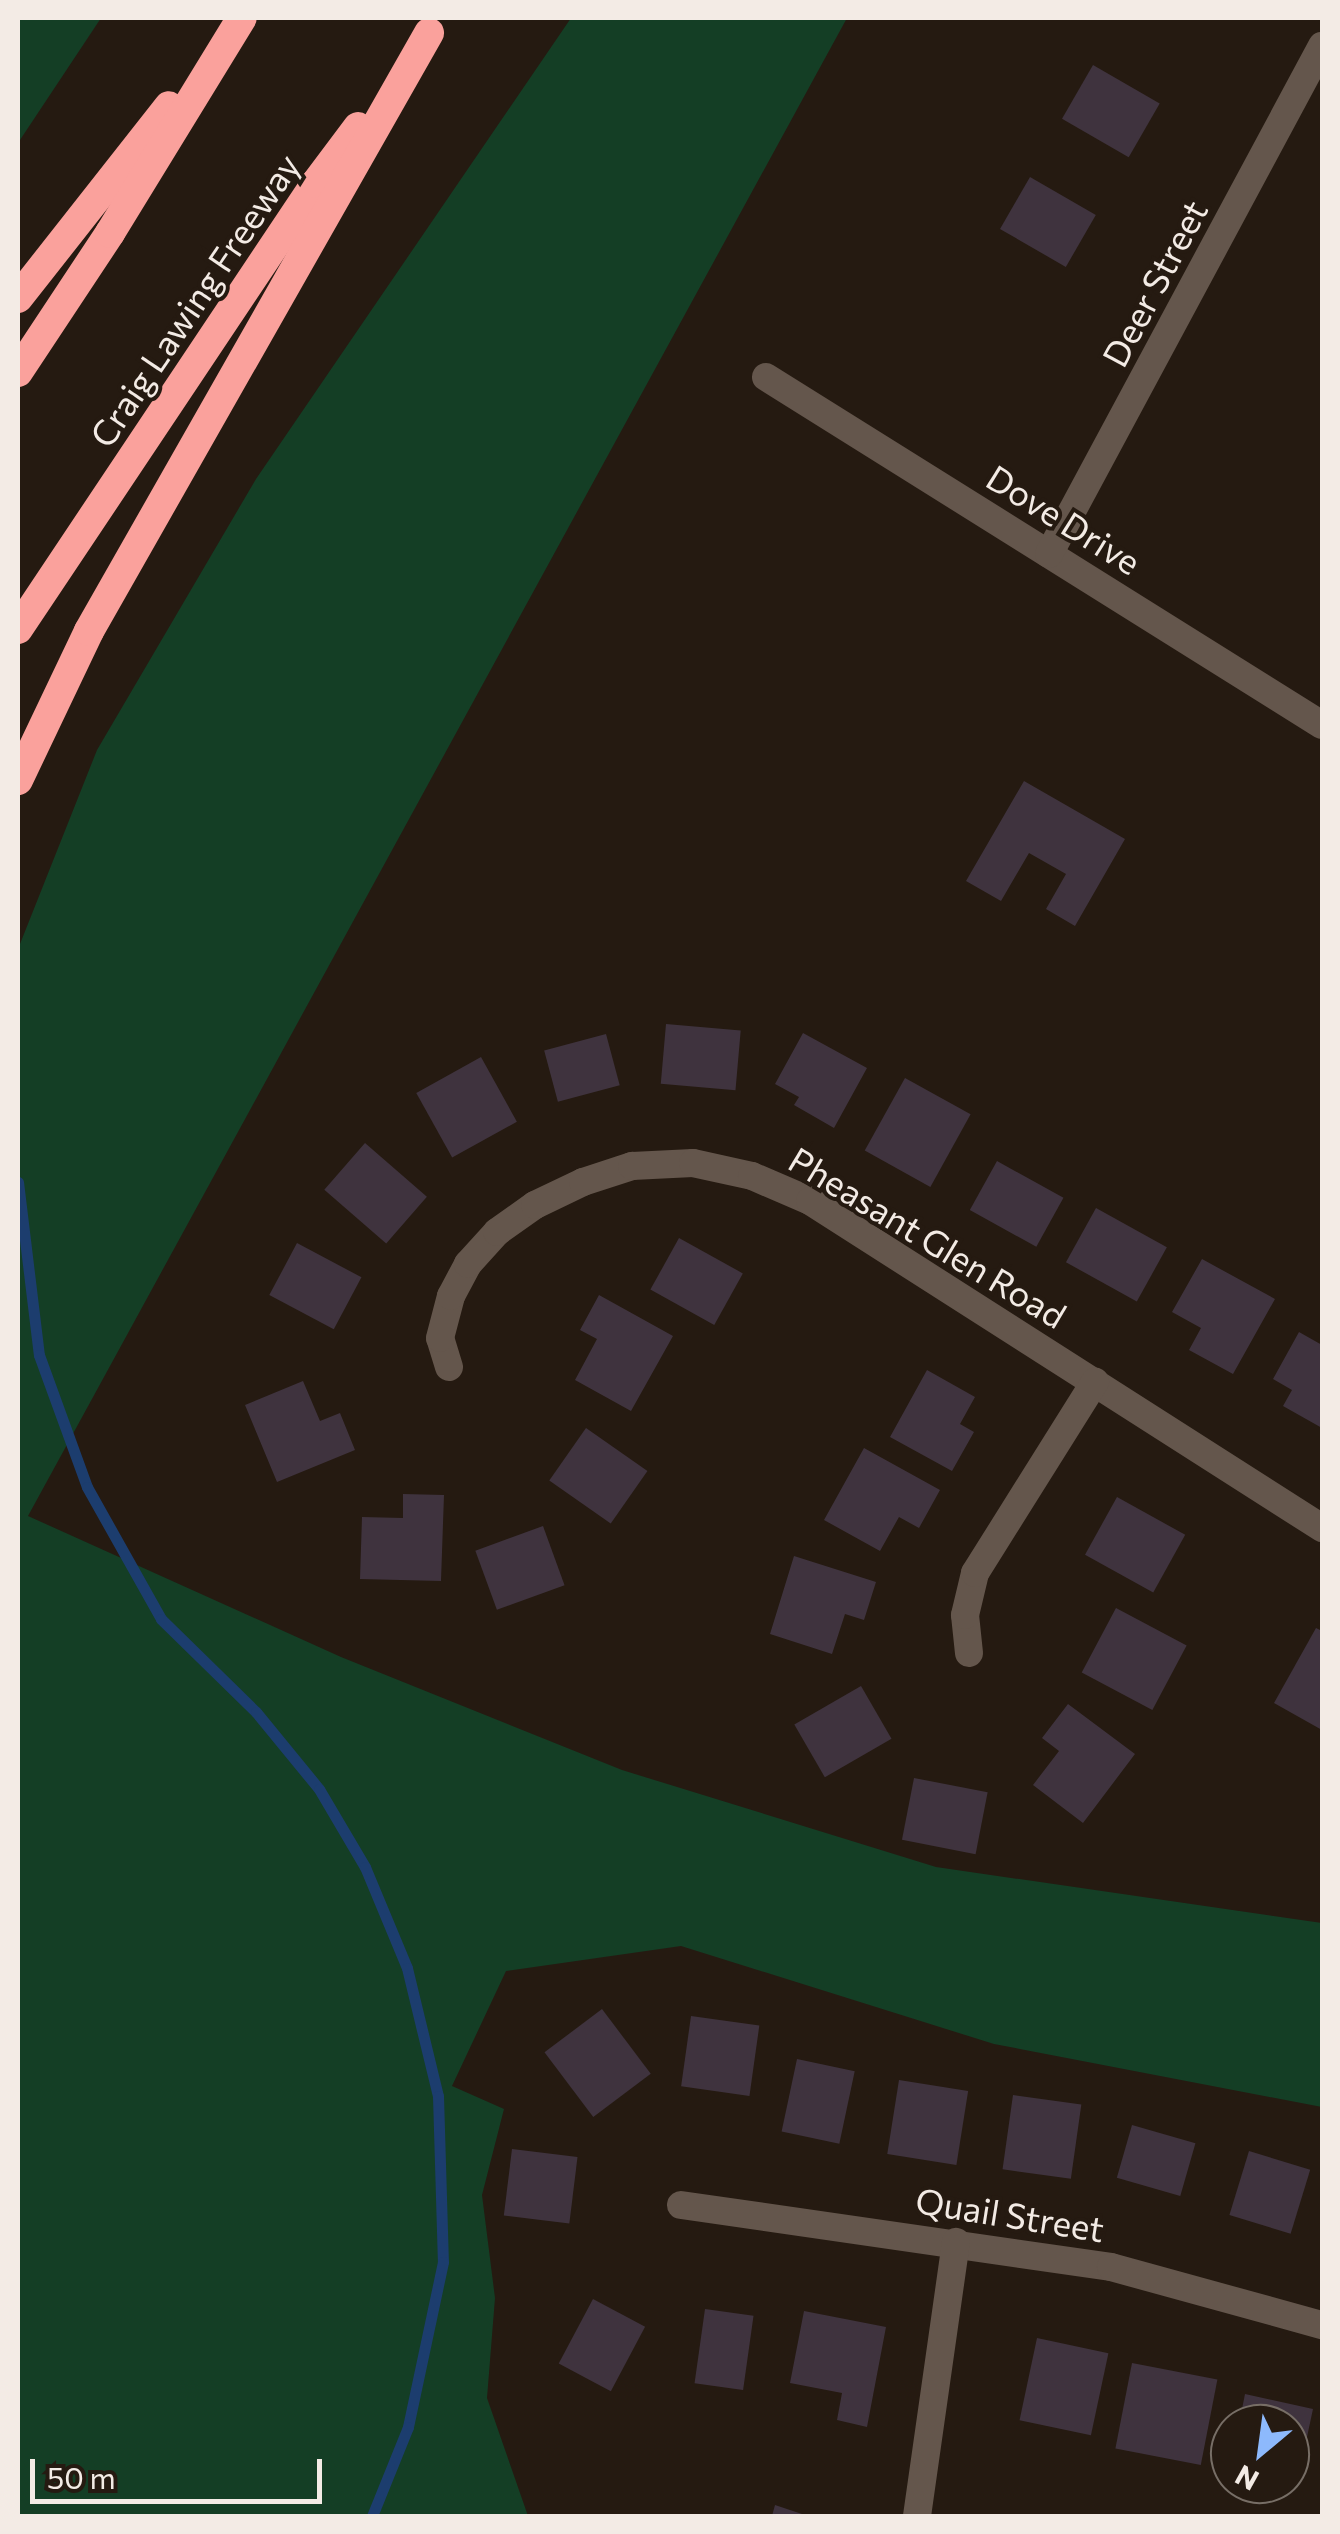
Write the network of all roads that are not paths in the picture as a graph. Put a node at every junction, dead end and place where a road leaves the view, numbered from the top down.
1 (240, 18) edge
2 (435, 25) edge
3 (1322, 46) edge
4 (18, 298) edge
5 (18, 372) edge
6 (766, 377) dead end
7 (1049, 554) junction
8 (18, 629) edge
9 (1322, 725) edge
10 (18, 780) edge
11 (449, 1367) dead end
12 (1095, 1382) junction
13 (1322, 1528) edge
14 (969, 1653) dead end
15 (681, 2206) dead end
16 (956, 2242) junction
17 (1322, 2325) edge
18 (917, 2516) edge

1 - 4 highway
1 - 5 highway
2 - 8 highway, Craig Lawing Freeway
2 - 10 highway
3 - 7 street, Deer Street
6 - 7 street, Dove Drive
7 - 9 street, Dove Drive
11 - 12 street, Pheasant Glen Road
12 - 13 street, Pheasant Glen Road
12 - 14 street
15 - 16 street, Quail Street
16 - 17 street, Quail Street
16 - 18 street

